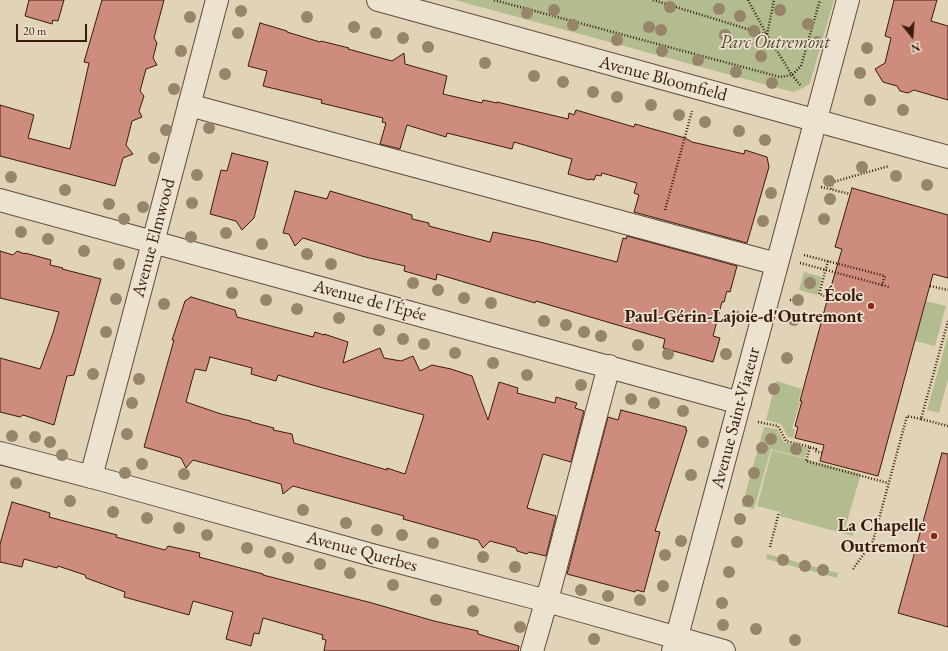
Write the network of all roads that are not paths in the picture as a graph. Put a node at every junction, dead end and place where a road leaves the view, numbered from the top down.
1 (217, 0) edge
2 (378, 0) edge
3 (848, 0) edge
4 (189, 105) junction
5 (816, 120) junction
6 (948, 157) edge
7 (0, 200) edge
8 (154, 241) junction
9 (777, 264) junction
10 (609, 366) junction
11 (740, 402) junction
12 (0, 453) edge
13 (91, 476) junction
14 (547, 601) junction
15 (674, 645) edge
16 (532, 651) edge
17 (724, 651) edge

1 - 4 street, Avenue Elmwood
2 - 5 street, Avenue Bloomfield
3 - 5 street, Avenue Saint-Viateur
4 - 8 street, Avenue Elmwood
4 - 9 street
5 - 6 street, Avenue Bloomfield
5 - 9 street, Avenue Saint-Viateur
7 - 8 street, Avenue de l'Épée
8 - 10 street, Avenue de l'Épée
8 - 13 street, Avenue Elmwood
9 - 11 street, Avenue Saint-Viateur
10 - 11 street, Avenue de l'Épée
10 - 14 street
11 - 15 street, Avenue Saint-Viateur
12 - 13 street, Avenue Querbes
13 - 14 street, Avenue Querbes
14 - 15 street, Avenue Querbes
14 - 16 street
15 - 17 street, Avenue Querbes

